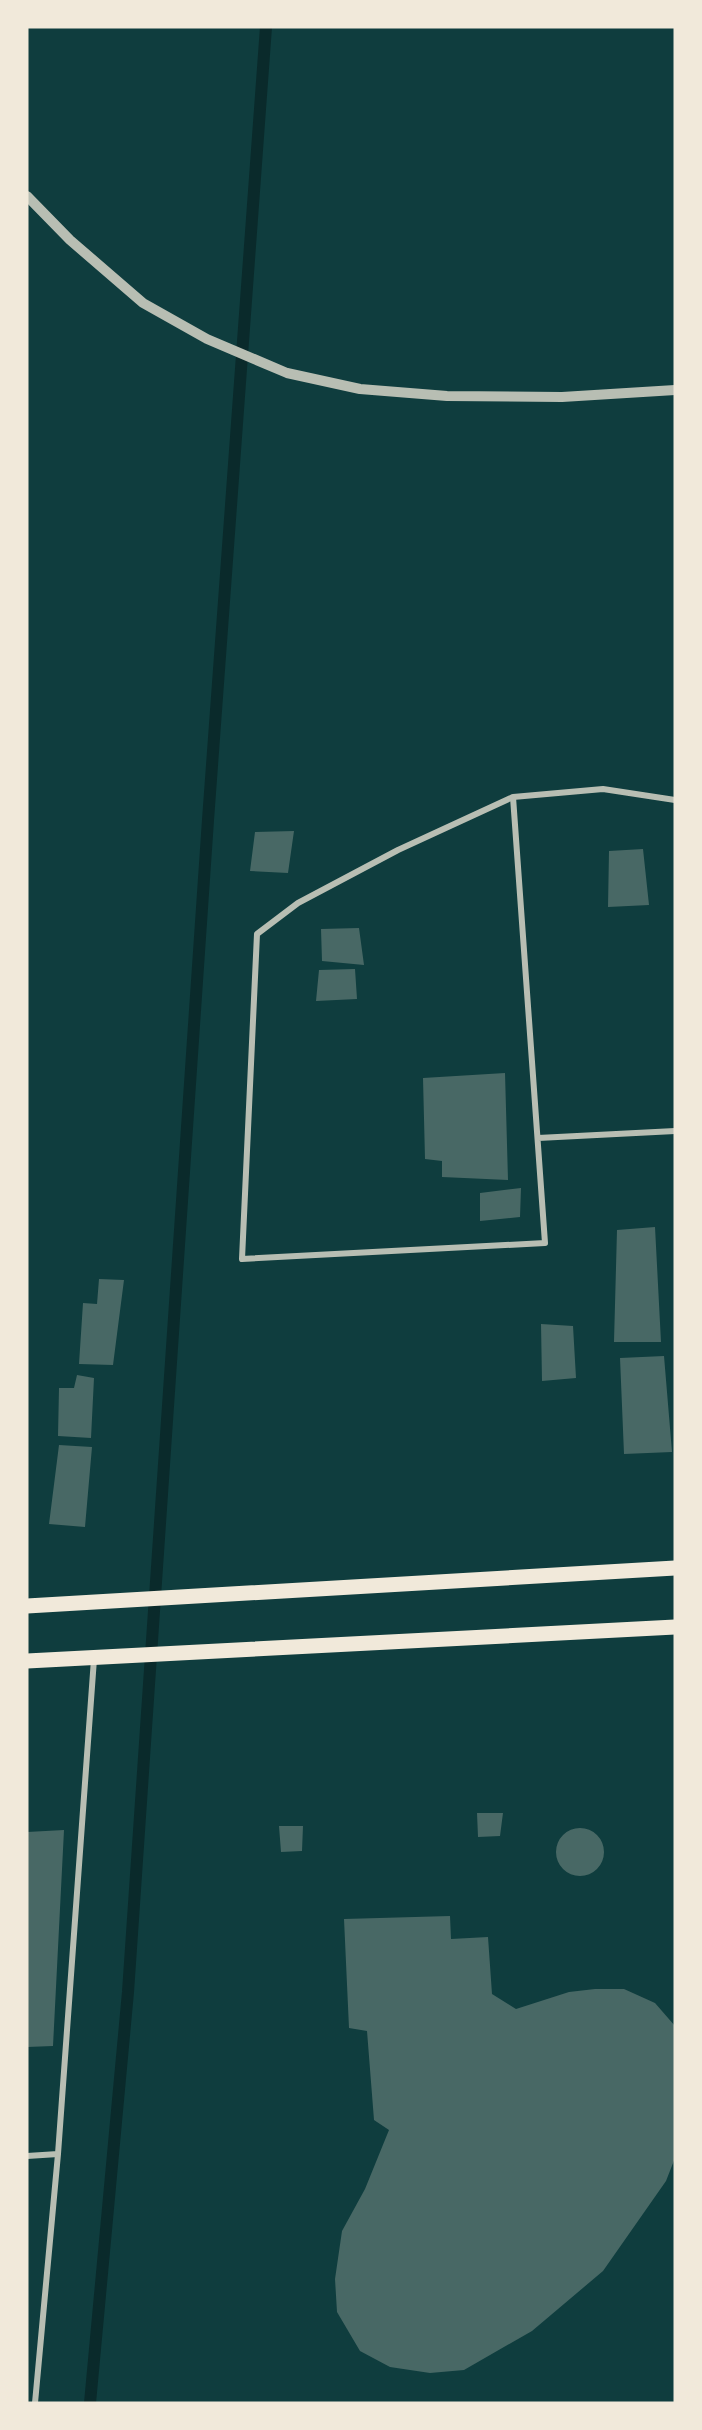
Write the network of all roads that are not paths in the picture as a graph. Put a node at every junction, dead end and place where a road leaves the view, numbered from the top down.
1 (27, 196) edge
2 (675, 390) edge
3 (513, 797) junction
4 (675, 800) edge
5 (675, 1131) edge
6 (538, 1138) junction
7 (675, 1568) edge
8 (27, 1606) edge
9 (675, 1627) edge
10 (94, 1657) junction
11 (27, 1661) edge
12 (58, 2154) junction
13 (27, 2156) edge
14 (35, 2403) edge

1 - 2 street
3 - 4 street
3 - 6 street
3 - 6 street
5 - 6 street
7 - 8 main road
9 - 10 main road
10 - 11 main road
10 - 12 street
12 - 13 street
12 - 14 street

